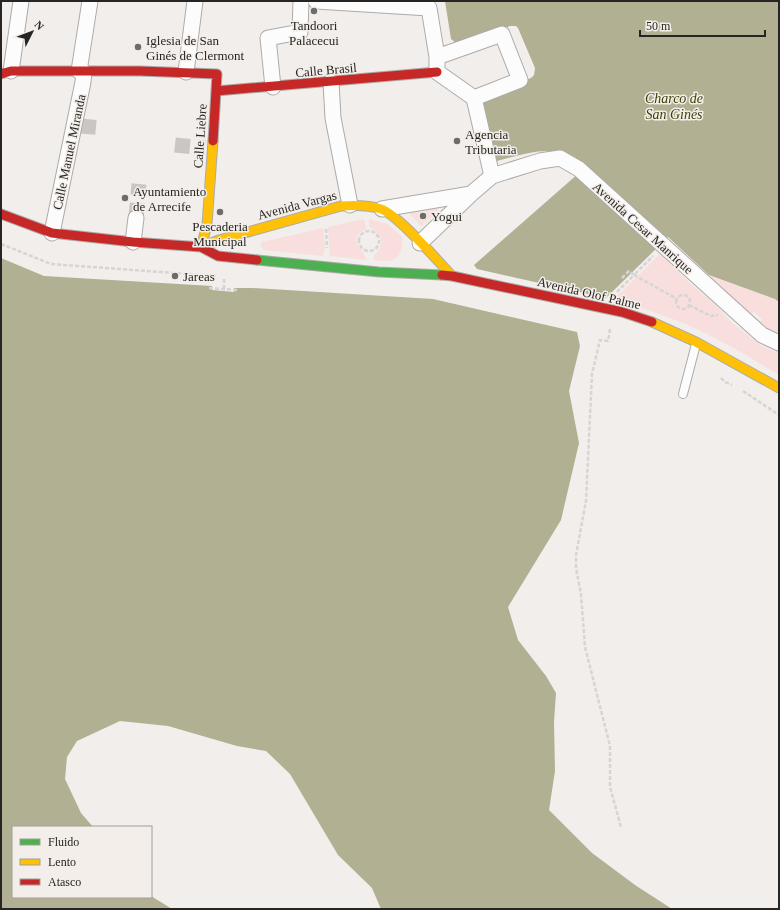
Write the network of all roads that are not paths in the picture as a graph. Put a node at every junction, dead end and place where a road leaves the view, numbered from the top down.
1 (21, 1) edge
2 (90, 1) edge
3 (195, 1) edge
4 (301, 1) edge
5 (316, 1) edge
6 (8, 38) edge
7 (437, 57) junction
8 (81, 71) junction
9 (186, 72) junction
10 (437, 72) junction
11 (6, 73) edge
12 (331, 82) junction
13 (273, 87) junction
14 (216, 91) junction
15 (474, 98) junction
16 (492, 176) junction
17 (471, 194) junction
18 (350, 206) junction
19 (382, 209) junction
20 (1, 214) edge
21 (136, 218) tunnel mouth
22 (52, 233) junction
23 (238, 235) junction
24 (133, 242) junction
25 (416, 245) junction
26 (201, 247) junction
27 (240, 258) junction
28 (405, 264) dead end
29 (379, 272) junction
30 (452, 276) junction
31 (696, 342) junction
32 (779, 343) edge
33 (779, 388) edge
34 (683, 394) dead end

1 - 6 street
2 - 8 street, Calle Manuel Miranda
3 - 9 street
4 - 13 street
5 - 7 street
6 - 11 street
7 - 10 street
7 - 15 street
8 - 9 street
8 - 11 street
8 - 22 street, Calle Manuel Miranda
9 - 14 street, Calle Liebre
10 - 12 street, Calle Brasil
10 - 15 street
12 - 13 street, Calle Brasil
12 - 18 street
13 - 14 street, Calle Brasil
14 - 26 street, Calle Liebre
15 - 16 street
16 - 17 street
16 - 32 street, Avenida Cesar Manrique
17 - 19 street
17 - 25 street
18 - 19 street, Avenida Vargas
18 - 23 street, Avenida Vargas
19 - 25 street, Avenida Vargas
20 - 22 street, Avenida Vargas
21 - 24 street
22 - 24 street, Avenida Vargas
23 - 26 street, Avenida Vargas
23 - 27 street
24 - 26 street, Avenida Vargas
25 - 30 street
26 - 27 street, Avenida Vargas
27 - 29 street, Avenida Vargas
28 - 29 street
29 - 30 street, Avenida Olof Palme
30 - 31 street, Avenida Olof Palme
31 - 33 street, Avenida Olof Palme
31 - 34 lane

